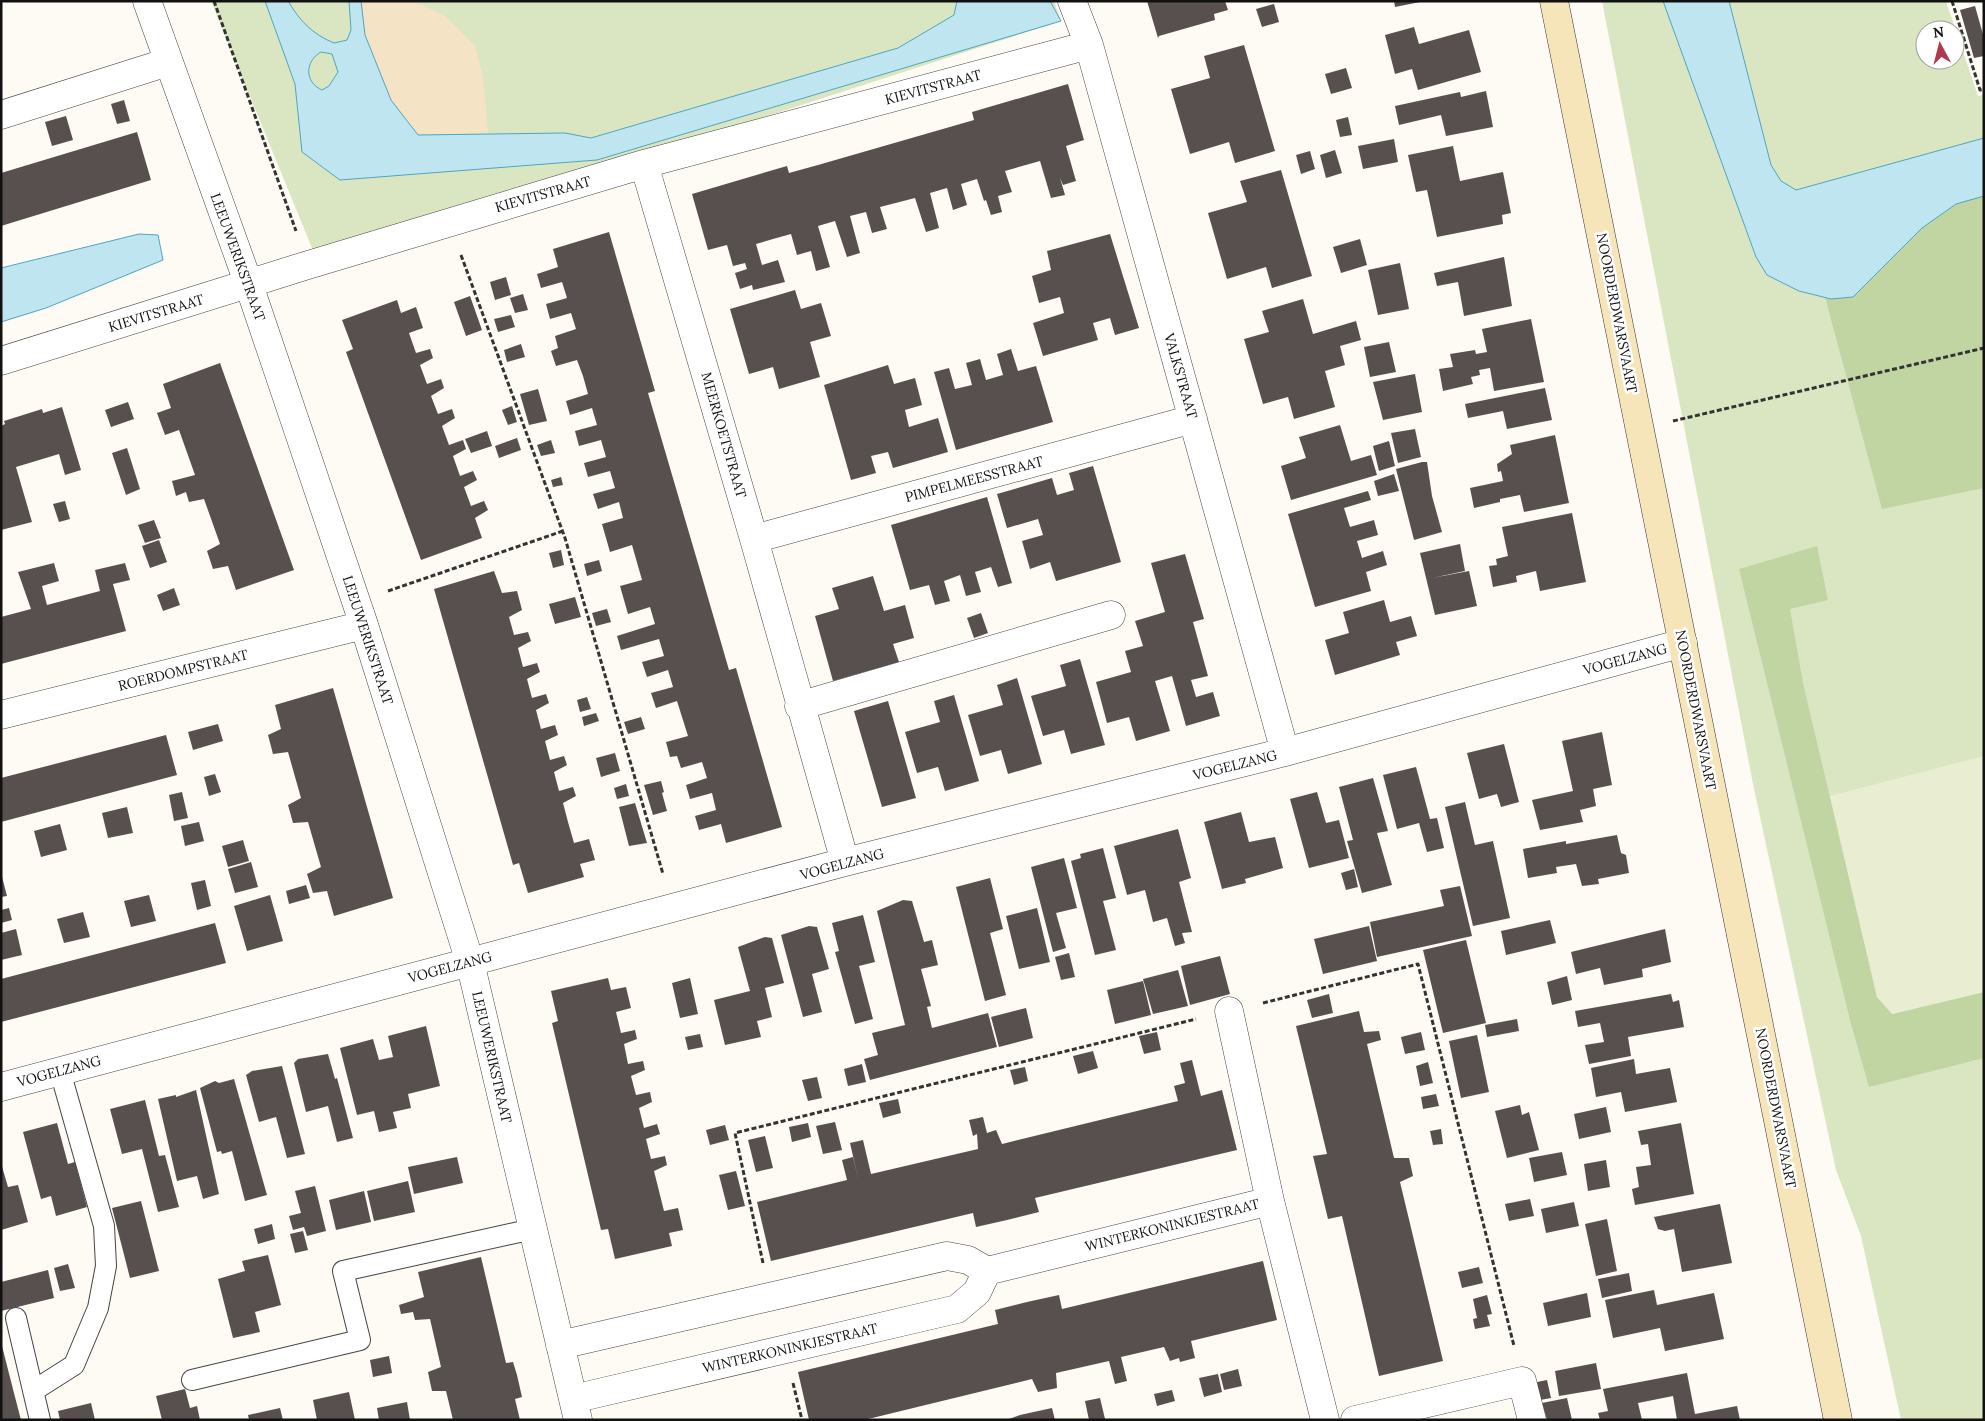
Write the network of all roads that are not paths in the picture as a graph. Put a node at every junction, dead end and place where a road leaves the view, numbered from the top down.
1 (147, 1) edge
2 (1072, 1) edge
3 (1554, 1) edge
4 (1090, 45) junction
5 (168, 62) junction
6 (1, 115) edge
7 (644, 164) junction
8 (249, 285) junction
9 (1, 361) edge
10 (1194, 419) junction
11 (754, 539) junction
12 (360, 614) junction
13 (1111, 615) dead end
14 (1683, 643) junction
15 (799, 706) junction
16 (1, 715) edge
17 (1285, 752) junction
18 (844, 862) junction
19 (470, 962) junction
20 (1229, 1011) road end
21 (60, 1070) junction
22 (1, 1087) edge
23 (1270, 1201) junction
24 (533, 1229) junction
25 (988, 1271) junction
26 (16, 1318) dead end
27 (560, 1345) junction
28 (192, 1380) dead end
29 (33, 1391) junction
30 (576, 1409) edge
31 (40, 1420) edge
32 (1325, 1420) edge
33 (1355, 1420) edge
34 (1532, 1420) edge
35 (1838, 1420) edge

1 - 5 street, LEEUWERIKSTRAAT
2 - 4 street, VALKSTRAAT
3 - 14 main road, NOORDERDWARSVAART
4 - 7 street, KIEVITSTRAAT
4 - 10 street, VALKSTRAAT
5 - 6 street
5 - 8 street, LEEUWERIKSTRAAT
7 - 8 street, KIEVITSTRAAT
7 - 11 street, MEERKOETSTRAAT
8 - 9 street, KIEVITSTRAAT
8 - 12 street, LEEUWERIKSTRAAT
10 - 11 street, PIMPELMEESSTRAAT
10 - 17 street, VALKSTRAAT
11 - 15 street, MEERKOETSTRAAT
12 - 16 street, ROERDOMPSTRAAT
12 - 19 street, LEEUWERIKSTRAAT
13 - 15 street
14 - 17 street, VOGELZANG
14 - 35 main road, NOORDERDWARSVAART
15 - 18 street, MEERKOETSTRAAT
17 - 18 street, VOGELZANG
18 - 19 street, VOGELZANG
19 - 21 street, VOGELZANG
19 - 24 street, LEEUWERIKSTRAAT
20 - 23 street, WINTERKONINKJESTRAAT
21 - 22 street, VOGELZANG
21 - 29 lane
23 - 25 street, WINTERKONINKJESTRAAT
23 - 32 street, WINTERKONINKJESTRAAT
24 - 27 street, LEEUWERIKSTRAAT
24 - 28 lane
25 - 27 street
25 - 30 street, WINTERKONINKJESTRAAT
26 - 29 lane
27 - 30 street, LEEUWERIKSTRAAT
29 - 31 lane
33 - 34 street

